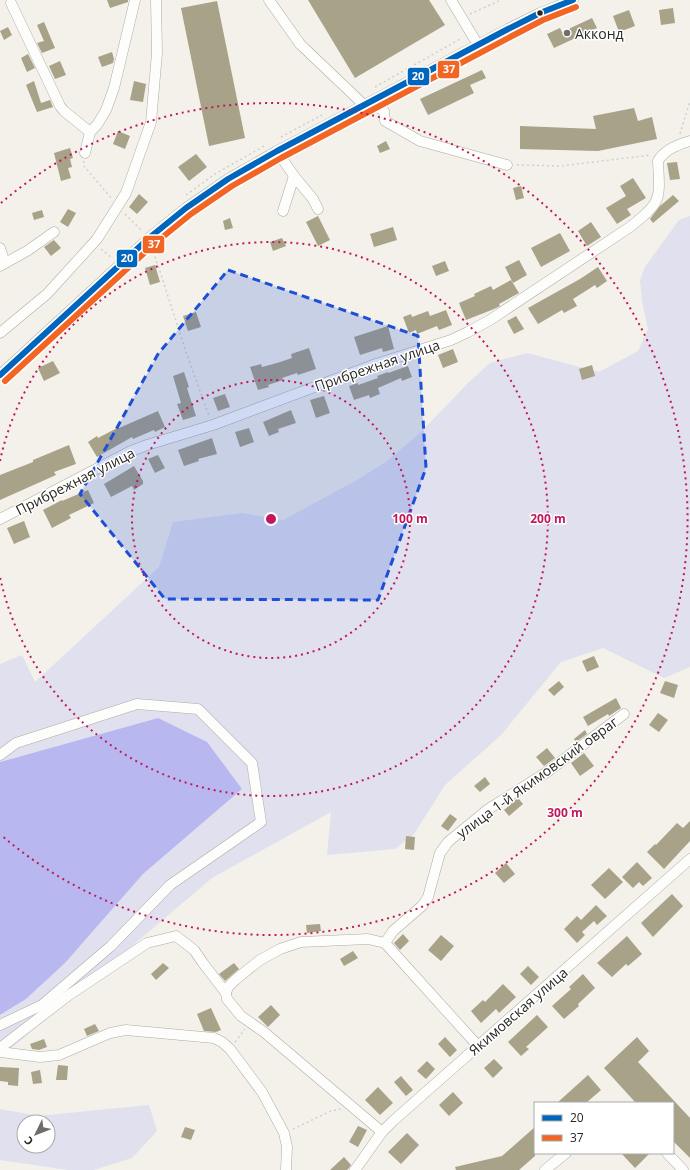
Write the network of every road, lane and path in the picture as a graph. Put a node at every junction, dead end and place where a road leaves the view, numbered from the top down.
1 (135, 0) edge
2 (156, 0) edge
3 (269, 0) edge
4 (451, 0) edge
5 (501, 0) edge
6 (573, 0) edge
7 (11, 3) dead end
8 (462, 18) junction
9 (478, 44) junction
10 (690, 102) edge
11 (367, 103) junction
12 (90, 132) junction
13 (690, 141) edge
14 (678, 144) junction
15 (277, 151) junction
16 (85, 153) joint
17 (664, 153) junction
18 (507, 165) joint
19 (294, 176) junction
20 (118, 206) junction
21 (318, 209) dead end
22 (283, 211) dead end
23 (125, 214) dead end
24 (54, 232) dead end
25 (149, 238) junction
26 (94, 242) junction
27 (0, 248) edge
28 (114, 259) dead end
29 (3, 264) edge
30 (0, 333) edge
31 (0, 375) edge
32 (213, 425) junction
33 (0, 519) edge
34 (624, 714) dead end
35 (0, 755) edge
36 (690, 859) edge
37 (385, 943) junction
38 (226, 993) junction
39 (250, 1023) junction
40 (0, 1025) edge
41 (478, 1046) junction
42 (0, 1048) edge
43 (230, 1049) junction
44 (0, 1052) edge
45 (352, 1106) junction
46 (382, 1132) junction
47 (284, 1133) junction
48 (565, 1154) edge
49 (668, 1154) edge
50 (286, 1170) edge
51 (355, 1170) edge
52 (545, 1170) edge
53 (683, 1170) edge

1 - 12 street
2 - 20 street
3 - 11 street
4 - 8 street
5 - 8 path
6 - 9 street
7 - 12 street
8 - 9 street
9 - 11 street
10 - 14 path
11 - 15 street
11 - 18 street
12 - 16 street
13 - 14 street
14 - 17 street
15 - 19 street
15 - 25 street
16 - 20 path
17 - 18 path
17 - 32 street, Прибрежная улица
19 - 21 street
19 - 22 street
20 - 26 street
23 - 25 path
24 - 29 street
25 - 31 street
25 - 32 path
26 - 28 path
26 - 30 street
27 - 29 street
32 - 33 street, Прибрежная улица
34 - 37 street, улица 1-й Якимовский овраг
35 - 40 street
36 - 41 street, Якимовская улица
37 - 38 street
37 - 41 street
38 - 39 street
38 - 42 street
39 - 43 path
39 - 45 street
41 - 46 street, Якимовская улица
43 - 44 street
43 - 47 street
45 - 46 street
45 - 47 path
46 - 51 street, Якимовская улица
47 - 50 street
48 - 52 street
49 - 53 street

